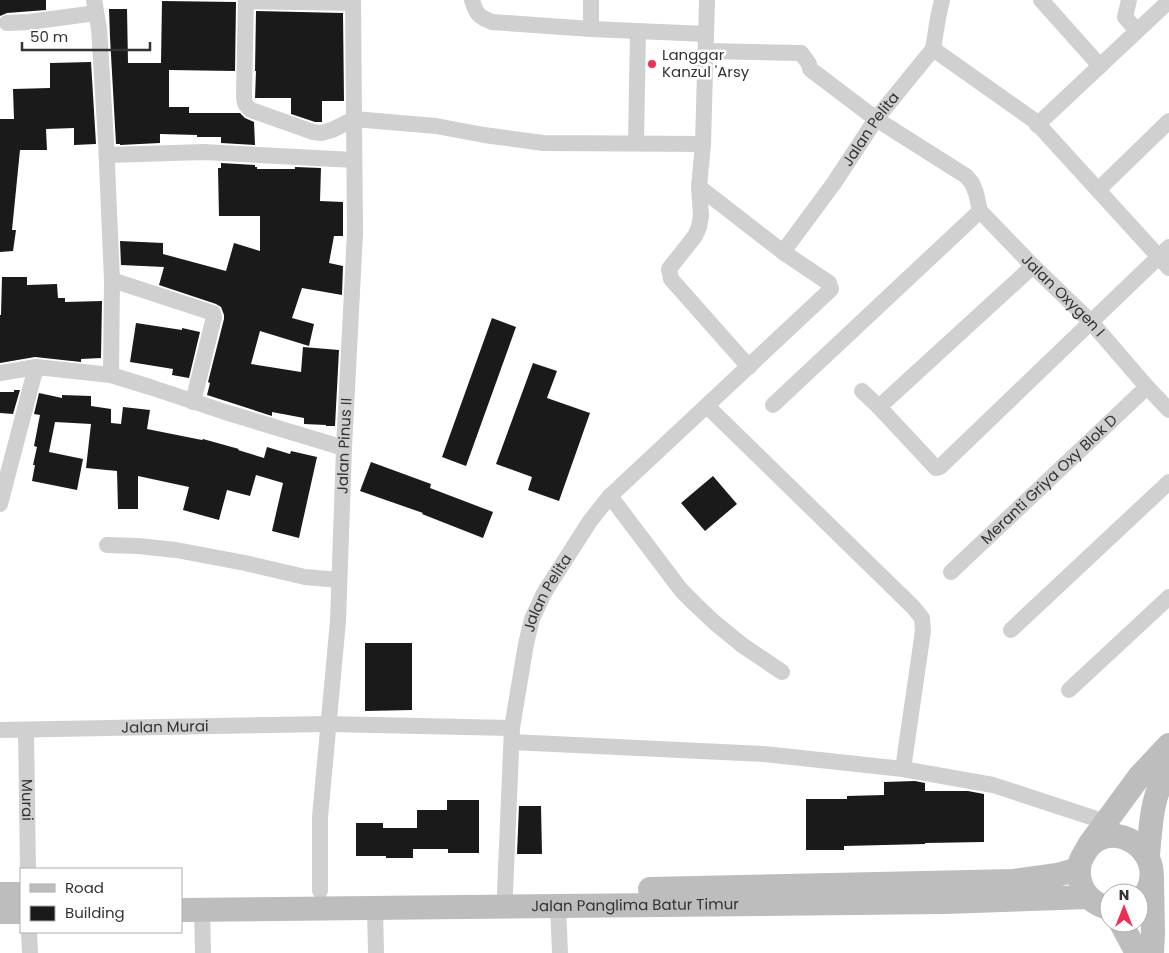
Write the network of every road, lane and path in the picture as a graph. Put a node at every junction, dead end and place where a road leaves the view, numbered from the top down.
1 (246, 0) edge
2 (472, 0) edge
3 (591, 0) edge
4 (708, 0) edge
5 (942, 0) edge
6 (1041, 0) edge
7 (1129, 0) edge
8 (1169, 1) edge
9 (353, 2) edge
10 (95, 7) edge
11 (7, 23) dead end
12 (591, 29) junction
13 (638, 31) junction
14 (1137, 31) junction
15 (706, 42) junction
16 (933, 49) junction
17 (1100, 66) junction
18 (354, 119) junction
19 (876, 119) junction
20 (1169, 122) edge
21 (1037, 124) junction
22 (636, 143) junction
23 (702, 144) junction
24 (107, 155) junction
25 (354, 160) junction
26 (699, 187) junction
27 (1098, 190) junction
28 (980, 211) junction
29 (783, 252) junction
30 (1166, 257) edge
31 (1032, 266) junction
32 (112, 280) junction
33 (1091, 322) junction
34 (36, 367) junction
35 (749, 367) junction
36 (0, 373) edge
37 (111, 375) junction
38 (1147, 387) junction
39 (862, 391) dead end
40 (193, 402) junction
41 (773, 405) dead end
42 (707, 406) junction
43 (879, 407) junction
44 (1169, 410) edge
45 (344, 448) junction
46 (1169, 482) edge
47 (610, 496) junction
48 (0, 504) edge
49 (107, 545) dead end
50 (951, 572) dead end
51 (339, 580) junction
52 (1169, 597) edge
53 (1010, 630) dead end
54 (782, 672) dead end
55 (1069, 690) dead end
56 (329, 724) junction
57 (0, 730) edge
58 (26, 730) junction
59 (512, 735) junction
60 (1169, 745) edge
61 (903, 769) junction
62 (1169, 770) edge
63 (1106, 822) junction
64 (1148, 855) junction
65 (1082, 860) junction
66 (28, 868) edge
67 (1152, 879) junction
68 (1149, 887) edge
69 (320, 892) junction
70 (182, 893) edge
71 (504, 893) junction
72 (0, 894) edge
73 (20, 894) edge
74 (1088, 897) junction
75 (1099, 905) edge
76 (558, 906) junction
77 (375, 908) junction
78 (192, 910) edge
79 (0, 912) edge
80 (20, 912) edge
81 (29, 933) edge
82 (1126, 933) edge
83 (30, 953) edge
84 (203, 953) edge
85 (376, 953) edge
86 (560, 953) edge
87 (1137, 953) edge
88 (1152, 953) edge

1 - 9 street
1 - 18 street
2 - 12 street
3 - 12 street
4 - 15 street
5 - 16 street, Jalan Pelita
6 - 17 street
7 - 14 street
8 - 14 street
9 - 18 street, Jalan Pinus II
10 - 11 street
10 - 24 street
12 - 13 street
13 - 15 street
13 - 22 street
14 - 17 street
15 - 19 street
15 - 23 street
16 - 19 street, Jalan Pelita
16 - 21 street
17 - 21 street
18 - 22 street
18 - 25 street, Jalan Pinus II
19 - 28 street, Jalan Oxygen I
19 - 29 street, Jalan Pelita
20 - 27 street
21 - 27 street
22 - 23 street
23 - 26 street
24 - 25 street
24 - 32 street
25 - 45 street, Jalan Pinus II
26 - 29 street
26 - 35 street
27 - 30 street
28 - 31 street, Jalan Oxygen I
28 - 41 street
29 - 35 street, Jalan Pelita
30 - 33 street
31 - 33 street, Jalan Oxygen I
31 - 43 street
32 - 37 street
32 - 40 street
33 - 38 street, Jalan Oxygen I
33 - 43 street
34 - 36 street
34 - 37 street
34 - 48 street
35 - 42 street, Jalan Pelita
37 - 40 street
38 - 44 street, Jalan Oxygen I
38 - 50 street, Meranti Griya Oxy Blok D
39 - 43 street
40 - 45 street
42 - 47 street, Jalan Pelita
42 - 61 street
45 - 51 street, Jalan Pinus II
46 - 53 street
47 - 54 street
47 - 59 street, Jalan Pelita
49 - 51 street
51 - 56 street, Jalan Pinus II
52 - 55 street
56 - 58 street, Jalan Murai
56 - 59 street, Jalan Murai
56 - 69 street, Jalan Pinus II
57 - 58 street, Jalan Murai
58 - 66 street, Murai
59 - 61 street, Jalan Murai
59 - 71 street, Jalan Pelita
60 - 63 main road
61 - 63 street, Jalan Murai
62 - 64 main road
63 - 65 main road
64 - 65 main road
64 - 67 main road
65 - 71 main road, Jalan Panglima Batur Timur
65 - 74 main road
67 - 68 main road
67 - 88 main road
69 - 70 main road, Jalan Panglima Batur Timur
69 - 71 main road, Jalan Panglima Batur Timur
72 - 73 main road
74 - 75 main road
74 - 76 main road, Jalan Panglima Batur Timur
76 - 77 main road, Jalan Panglima Batur Timur
76 - 86 street
77 - 78 main road, Jalan Panglima Batur Timur
77 - 85 street
78 - 84 street
79 - 80 main road
81 - 83 street
82 - 87 main road

